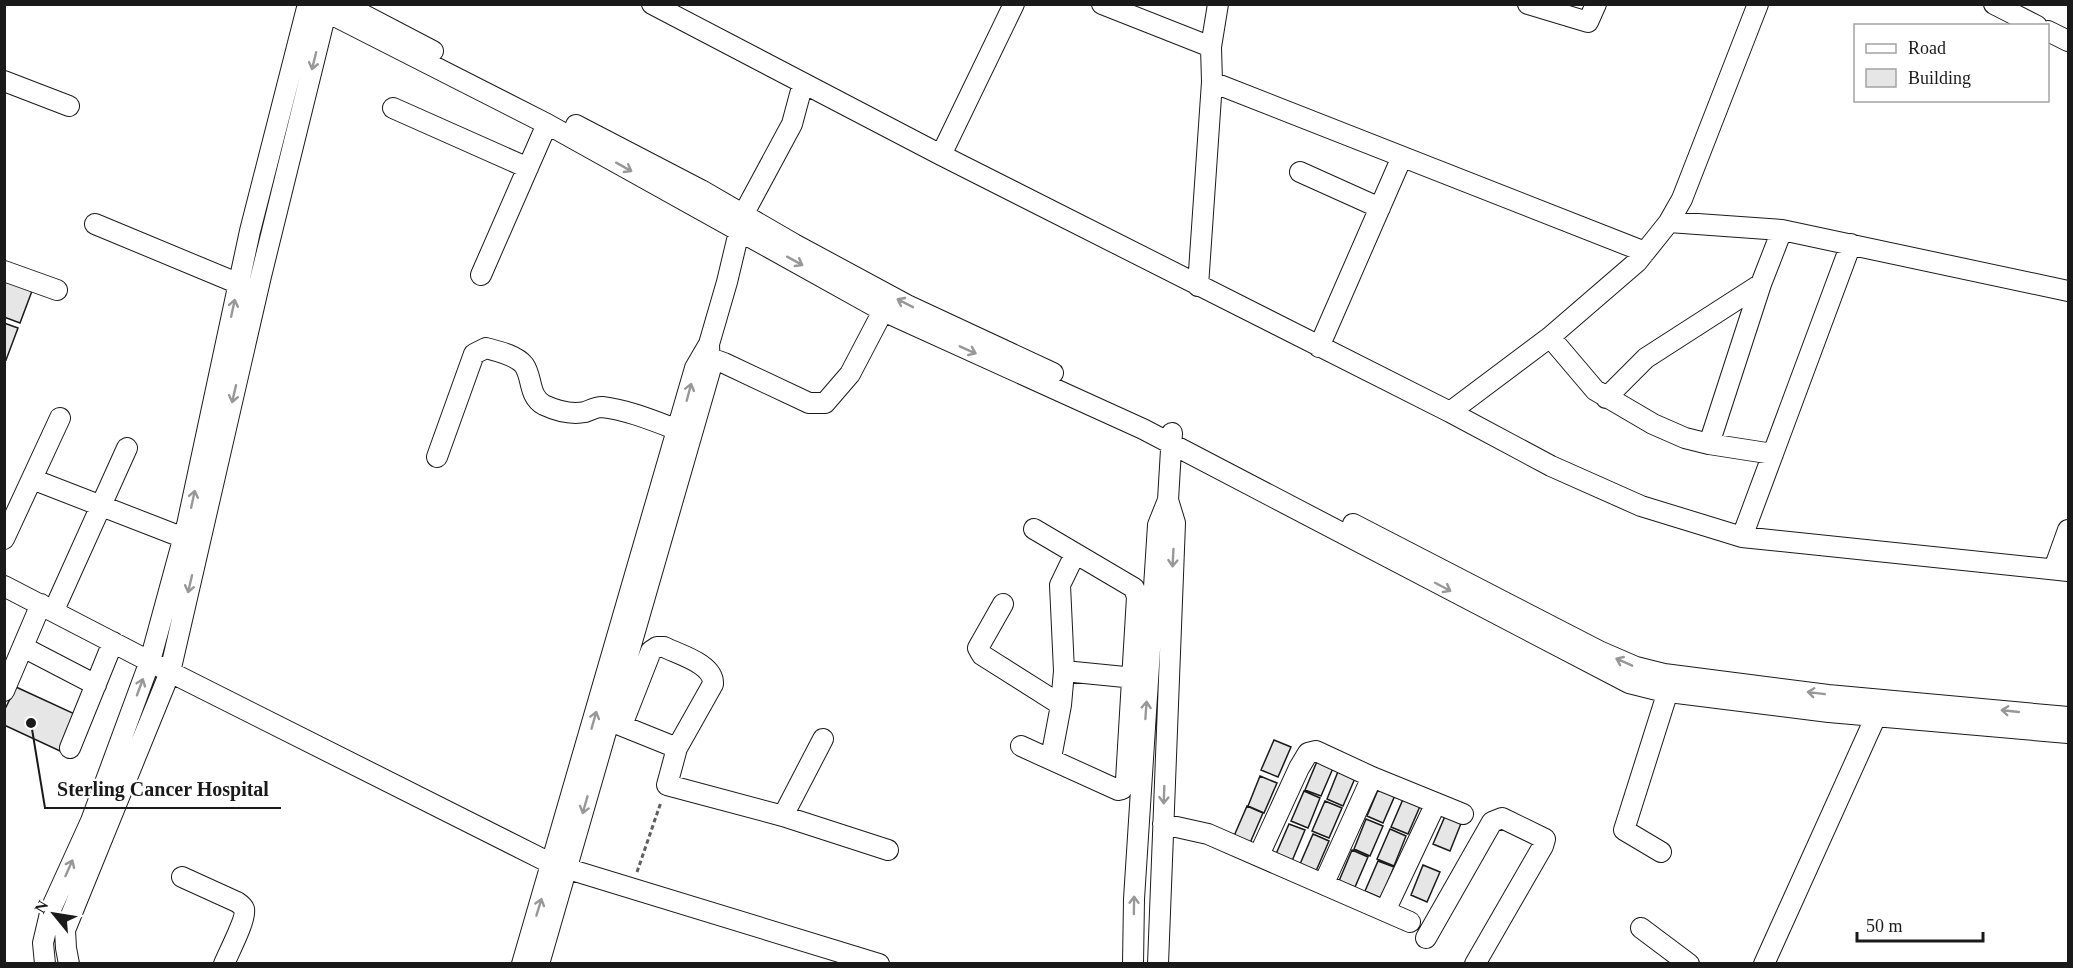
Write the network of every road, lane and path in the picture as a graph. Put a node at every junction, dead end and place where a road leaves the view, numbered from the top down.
1 (652, 4) edge
2 (1014, 4) edge
3 (1102, 4) edge
4 (1218, 4) edge
5 (1527, 4) edge
6 (1596, 4) edge
7 (1758, 4) edge
8 (1994, 4) edge
9 (324, 6) edge
10 (2033, 24) edge
11 (2049, 32) edge
12 (2068, 41) edge
13 (1212, 47) junction
14 (4, 81) edge
15 (1212, 82) junction
16 (803, 83) junction
17 (69, 106) dead end
18 (393, 108) dead end
19 (547, 124) junction
20 (941, 155) junction
21 (1398, 166) dead end
22 (528, 168) junction
23 (1300, 172) dead end
24 (1380, 208) junction
25 (741, 222) junction
26 (1669, 222) junction
27 (95, 224) dead end
28 (1782, 230) junction
29 (1851, 244) junction
30 (1645, 252) junction
31 (4, 271) edge
32 (481, 275) dead end
33 (238, 284) junction
34 (1198, 285) junction
35 (1761, 285) junction
36 (57, 290) dead end
37 (257, 291) junction
38 (2068, 291) edge
39 (883, 311) junction
40 (1550, 337) junction
41 (1319, 348) junction
42 (709, 351) junction
43 (1606, 398) junction
44 (1449, 412) junction
45 (60, 418) dead end
46 (678, 430) junction
47 (1172, 437) junction
48 (1709, 444) junction
49 (127, 448) dead end
50 (1773, 454) junction
51 (437, 457) dead end
52 (32, 479) junction
53 (100, 506) junction
54 (1034, 529) dead end
55 (2068, 530) edge
56 (1742, 537) junction
57 (184, 538) junction
58 (4, 539) edge
59 (1075, 554) junction
60 (2061, 570) edge
61 (4, 586) edge
62 (1003, 604) dead end
63 (47, 607) junction
64 (113, 642) junction
65 (23, 647) junction
66 (150, 661) junction
67 (1064, 671) junction
68 (170, 672) junction
69 (1149, 679) junction
70 (96, 685) junction
71 (4, 691) edge
72 (1668, 692) junction
73 (1061, 705) junction
74 (1876, 716) junction
75 (2068, 717) edge
76 (615, 722) junction
77 (2068, 733) edge
78 (823, 739) dead end
79 (1021, 746) dead end
80 (70, 748) dead end
81 (677, 748) junction
82 (1051, 758) junction
83 (1372, 777) junction
84 (667, 785) junction
85 (1436, 803) junction
86 (1463, 814) dead end
87 (783, 816) junction
88 (1163, 824) junction
89 (888, 850) dead end
90 (1661, 852) dead end
91 (1259, 855) junction
92 (559, 867) junction
93 (182, 877) dead end
94 (1324, 883) junction
95 (631, 888) junction
96 (1386, 911) junction
97 (1410, 922) dead end
98 (1641, 928) dead end
99 (1426, 938) dead end
100 (868, 962) edge
101 (45, 963) edge
102 (69, 963) edge
103 (224, 963) edge
104 (522, 963) edge
105 (539, 963) edge
106 (1133, 963) edge
107 (1158, 963) edge
108 (1475, 963) edge
109 (1689, 963) edge
110 (1764, 963) edge

1 - 16 street
2 - 20 street
3 - 13 street
4 - 13 street
5 - 6 street
7 - 26 street
8 - 10 street
9 - 19 street
9 - 25 street
9 - 33 street
9 -> 37 street
11 - 12 street
13 - 15 street
14 - 17 street
15 - 30 street
15 - 34 street
16 - 20 street
16 - 25 street
18 - 22 street
19 - 22 street
19 -> 25 street
20 - 34 street
21 - 24 street
22 - 32 street
23 - 24 street
24 - 41 street
25 -> 39 street
25 - 42 street
47 -> 25 street
26 - 28 street
26 - 30 street
27 - 33 street
28 - 29 street
28 - 35 street
29 - 38 street
29 - 50 street
30 - 40 street
31 - 36 street
33 - 37 street
57 -> 33 street
34 - 41 street
35 - 43 street
35 - 48 street
37 -> 68 street
39 - 42 street
39 -> 47 street
40 - 43 street
40 - 44 street
41 - 44 street
46 -> 42 street
42 - 76 street
43 - 48 street
44 - 56 street
45 - 52 street
46 - 51 street
92 -> 46 street
47 - 69 street
47 -> 72 street
75 -> 47 street
48 - 50 street
49 - 53 street
50 - 56 street
52 - 53 street
52 - 58 street
53 - 57 street
53 - 63 street
54 - 59 street
55 - 60 street
56 - 60 street
57 - 66 street
59 - 67 street
59 - 69 street
61 - 63 street
62 - 73 street
63 - 64 street
63 - 65 street
64 - 66 street
64 - 70 street
65 - 70 street
65 - 71 street
66 - 68 street
101 -> 66 street
67 - 69 street
67 - 73 street
68 - 92 street
68 - 102 street
69 - 82 street
69 -> 88 street
106 -> 69 street
70 - 80 street
72 - 74 street
72 - 90 street
73 - 82 street
74 - 77 street
74 - 110 street
76 - 81 street
76 - 81 street
76 -> 92 street
78 - 87 street
79 - 82 street
81 - 84 street
83 - 85 street
83 - 91 street
83 - 94 street
84 - 87 street
84 - 95 path
85 - 86 street
85 - 96 street
87 - 89 street
88 - 91 street
88 - 107 street
91 - 94 street
92 - 95 street
104 -> 92 street
92 - 105 street
93 - 103 street
94 - 96 street
95 - 100 street
96 - 97 street
98 - 109 street
99 - 108 street

